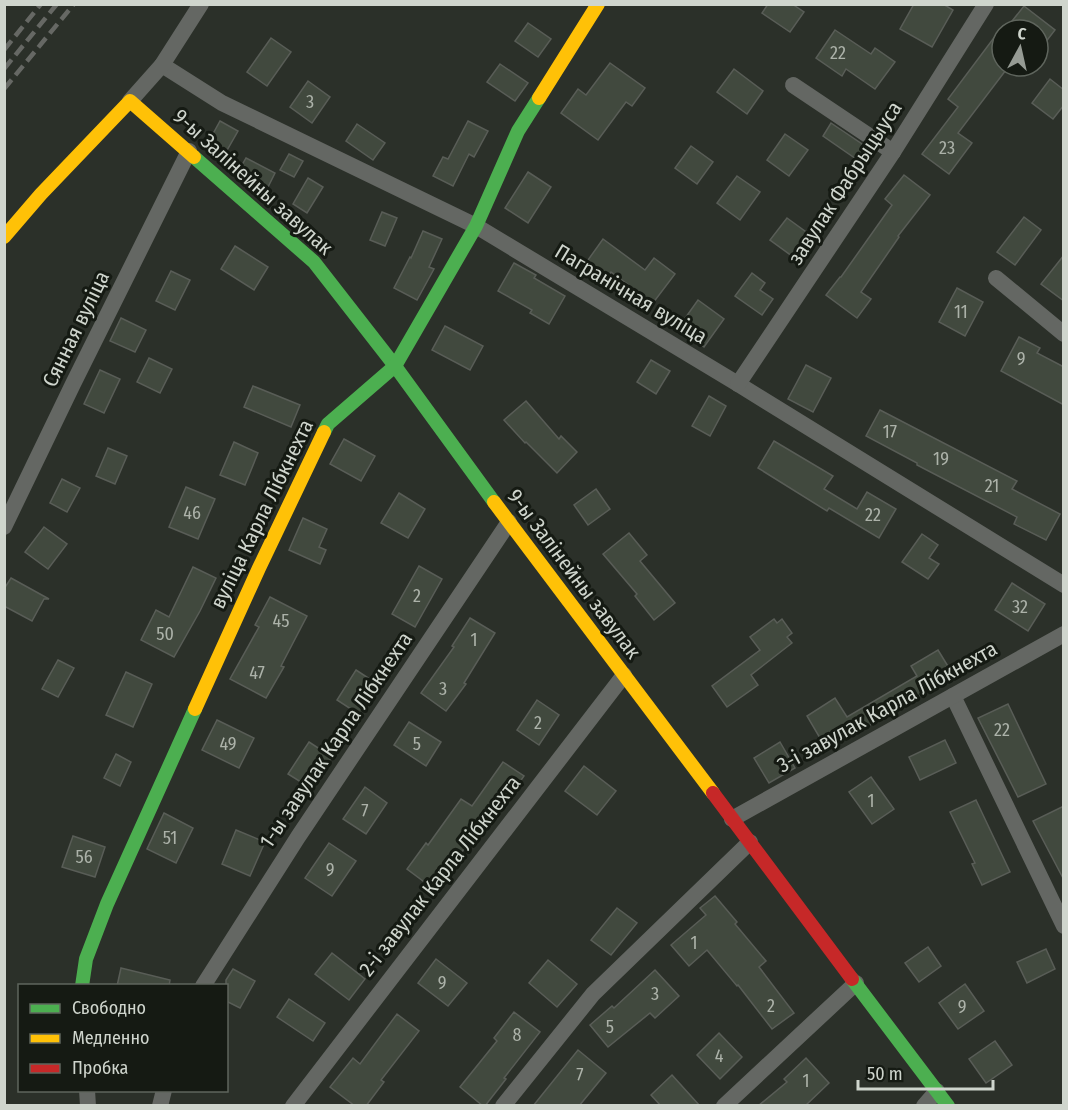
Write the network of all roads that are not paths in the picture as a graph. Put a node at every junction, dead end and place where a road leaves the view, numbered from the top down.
1 (201, 4) edge
2 (598, 4) edge
3 (986, 4) edge
4 (162, 65) junction
5 (794, 85) dead end
6 (130, 101) junction
7 (189, 152) junction
8 (893, 152) junction
9 (476, 226) junction
10 (4, 237) edge
11 (996, 278) dead end
12 (1064, 334) edge
13 (395, 366) junction
14 (738, 384) junction
15 (509, 522) junction
16 (4, 527) edge
17 (1064, 585) edge
18 (1064, 634) edge
19 (624, 675) junction
20 (952, 696) junction
21 (732, 819) junction
22 (750, 842) junction
23 (1064, 926) edge
24 (856, 983) junction
25 (82, 984) edge
26 (204, 984) edge
27 (937, 1091) junction
28 (293, 1106) edge
29 (503, 1106) edge
30 (724, 1106) edge
31 (924, 1106) edge
32 (948, 1106) edge

1 - 4 street
2 - 9 street, вуліца Карла Лібкнехта
3 - 8 street, завулак Фабрыцыуса
4 - 6 street
4 - 9 street, Пагранічная вуліца
5 - 8 street
6 - 7 street, 9-ы Залінейны завулак
6 - 10 street
7 - 13 street, 9-ы Залінейны завулак
7 - 16 street, Сянная вуліца
8 - 14 street, завулак Фабрыцыуса
9 - 13 street, вуліца Карла Лібкнехта
9 - 14 street, Пагранічная вуліца
11 - 12 street
13 - 15 street, 9-ы Залінейны завулак
13 - 25 street, вуліца Карла Лібкнехта
14 - 17 street, Пагранічная вуліца
15 - 19 street, 9-ы Залінейны завулак
15 - 26 street, 1-ы завулак Карла Лібкнехта
18 - 20 street, 3-і завулак Карла Лібкнехта
19 - 21 street, 9-ы Залінейны завулак
19 - 28 street, 2-і завулак Карла Лібкнехта
20 - 21 street, 3-і завулак Карла Лібкнехта
20 - 23 street
21 - 22 street, 9-ы Залінейны завулак
22 - 24 street, 9-ы Залінейны завулак
22 - 29 street
24 - 27 street, 9-ы Залінейны завулак
24 - 30 street
27 - 31 street
27 - 32 street, 9-ы Залінейны завулак

